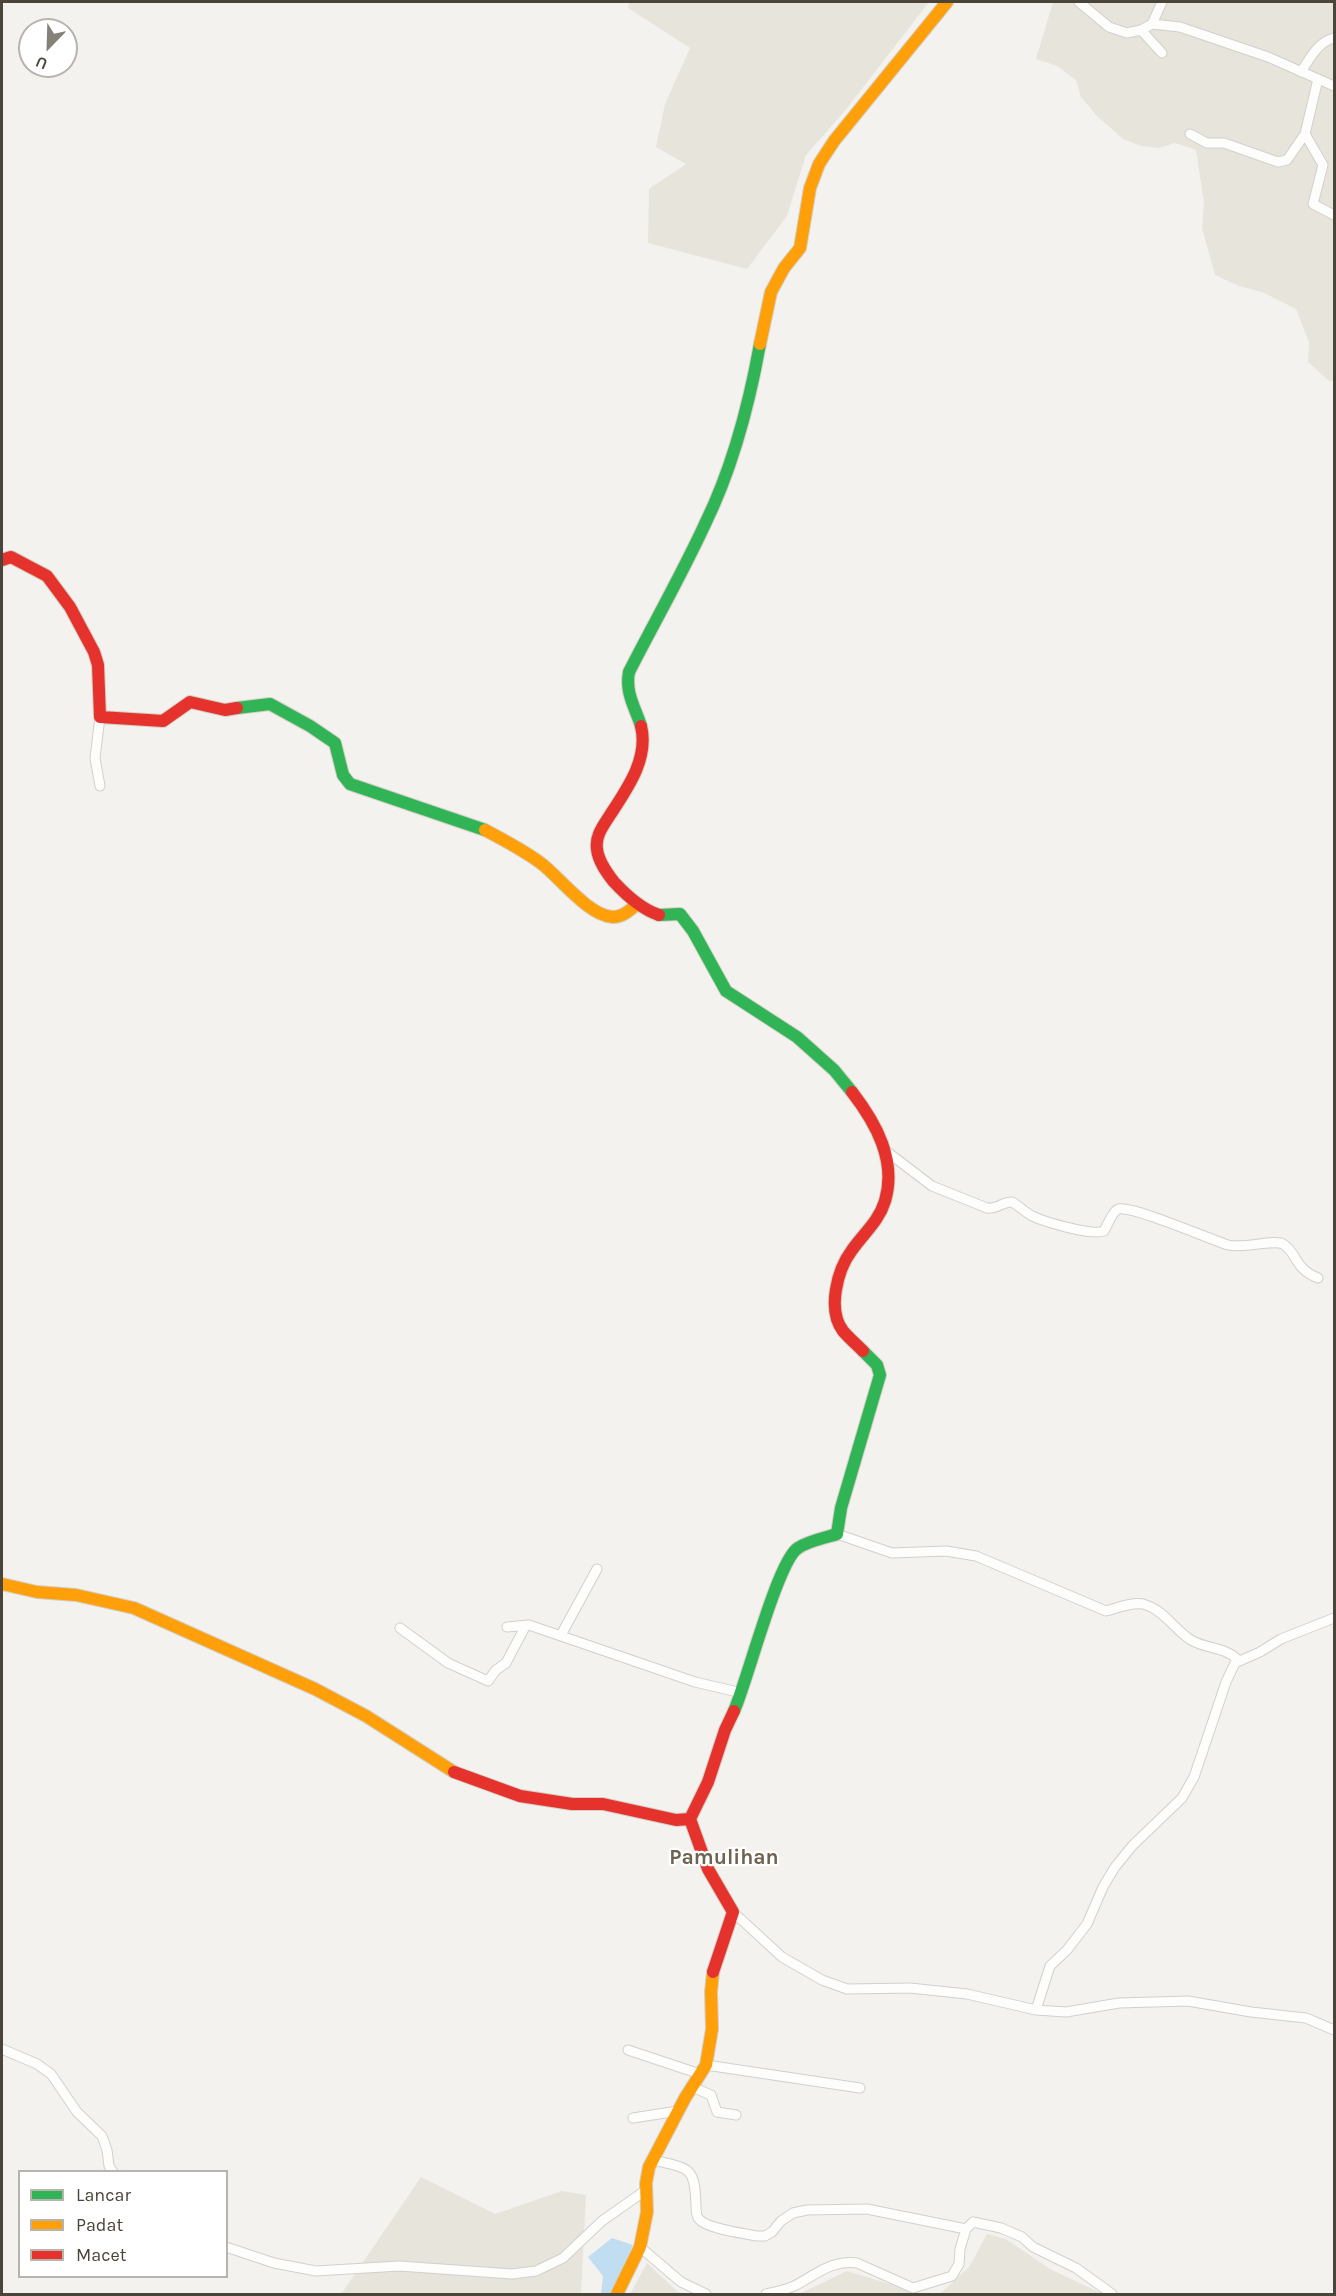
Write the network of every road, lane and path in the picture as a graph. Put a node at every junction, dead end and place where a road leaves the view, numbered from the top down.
1 (947, 2) edge
2 (1079, 2) edge
3 (1162, 2) edge
4 (1152, 24) junction
5 (1141, 30) junction
6 (1335, 38) edge
7 (1162, 53) dead end
8 (1301, 72) junction
9 (1318, 79) junction
10 (1335, 86) edge
11 (1190, 134) dead end
12 (1305, 134) junction
13 (1335, 215) edge
14 (2, 560) edge
15 (100, 717) junction
16 (100, 786) dead end
17 (637, 904) junction
18 (886, 1151) junction
19 (1318, 1278) dead end
20 (837, 1534) junction
21 (597, 1569) dead end
22 (2, 1584) edge
23 (1335, 1618) edge
24 (526, 1625) junction
25 (507, 1626) dead end
26 (400, 1628) dead end
27 (561, 1635) junction
28 (1238, 1660) junction
29 (742, 1693) junction
30 (690, 1819) junction
31 (733, 1912) junction
32 (1036, 2010) junction
33 (1335, 2030) edge
34 (2, 2049) edge
35 (628, 2050) dead end
36 (703, 2070) junction
37 (692, 2087) junction
38 (860, 2088) dead end
39 (678, 2111) junction
40 (736, 2115) dead end
41 (633, 2118) dead end
42 (653, 2160) junction
43 (112, 2170) edge
44 (646, 2190) junction
45 (966, 2229) junction
46 (640, 2247) junction
47 (228, 2248) edge
48 (788, 2292) edge
49 (617, 2295) edge
50 (706, 2295) edge
51 (766, 2295) edge
52 (1112, 2295) edge

1 - 17 street
2 - 5 street
3 - 4 street
4 - 5 street
4 - 8 street
5 - 7 street
6 - 8 street
8 - 9 street
9 - 10 street
9 - 12 street
11 - 12 street
12 - 13 street
14 - 15 street
15 - 16 street
15 - 17 street
17 - 18 street
18 - 19 street
18 - 20 street
20 - 28 street
20 - 29 street
21 - 27 street
22 - 30 street
23 - 28 street
24 - 25 street
24 - 26 street
24 - 27 street
27 - 29 street
28 - 32 street
29 - 30 street
30 - 31 street
31 - 32 street
31 - 36 street
32 - 33 street
34 - 43 street
35 - 36 street
36 - 37 street
36 - 38 street
37 - 39 street
37 - 40 street
39 - 41 street
39 - 42 street
42 - 44 street
42 - 45 street
44 - 46 street
44 - 47 street
45 - 48 street
45 - 52 street
46 - 49 street
46 - 50 street
48 - 51 street

